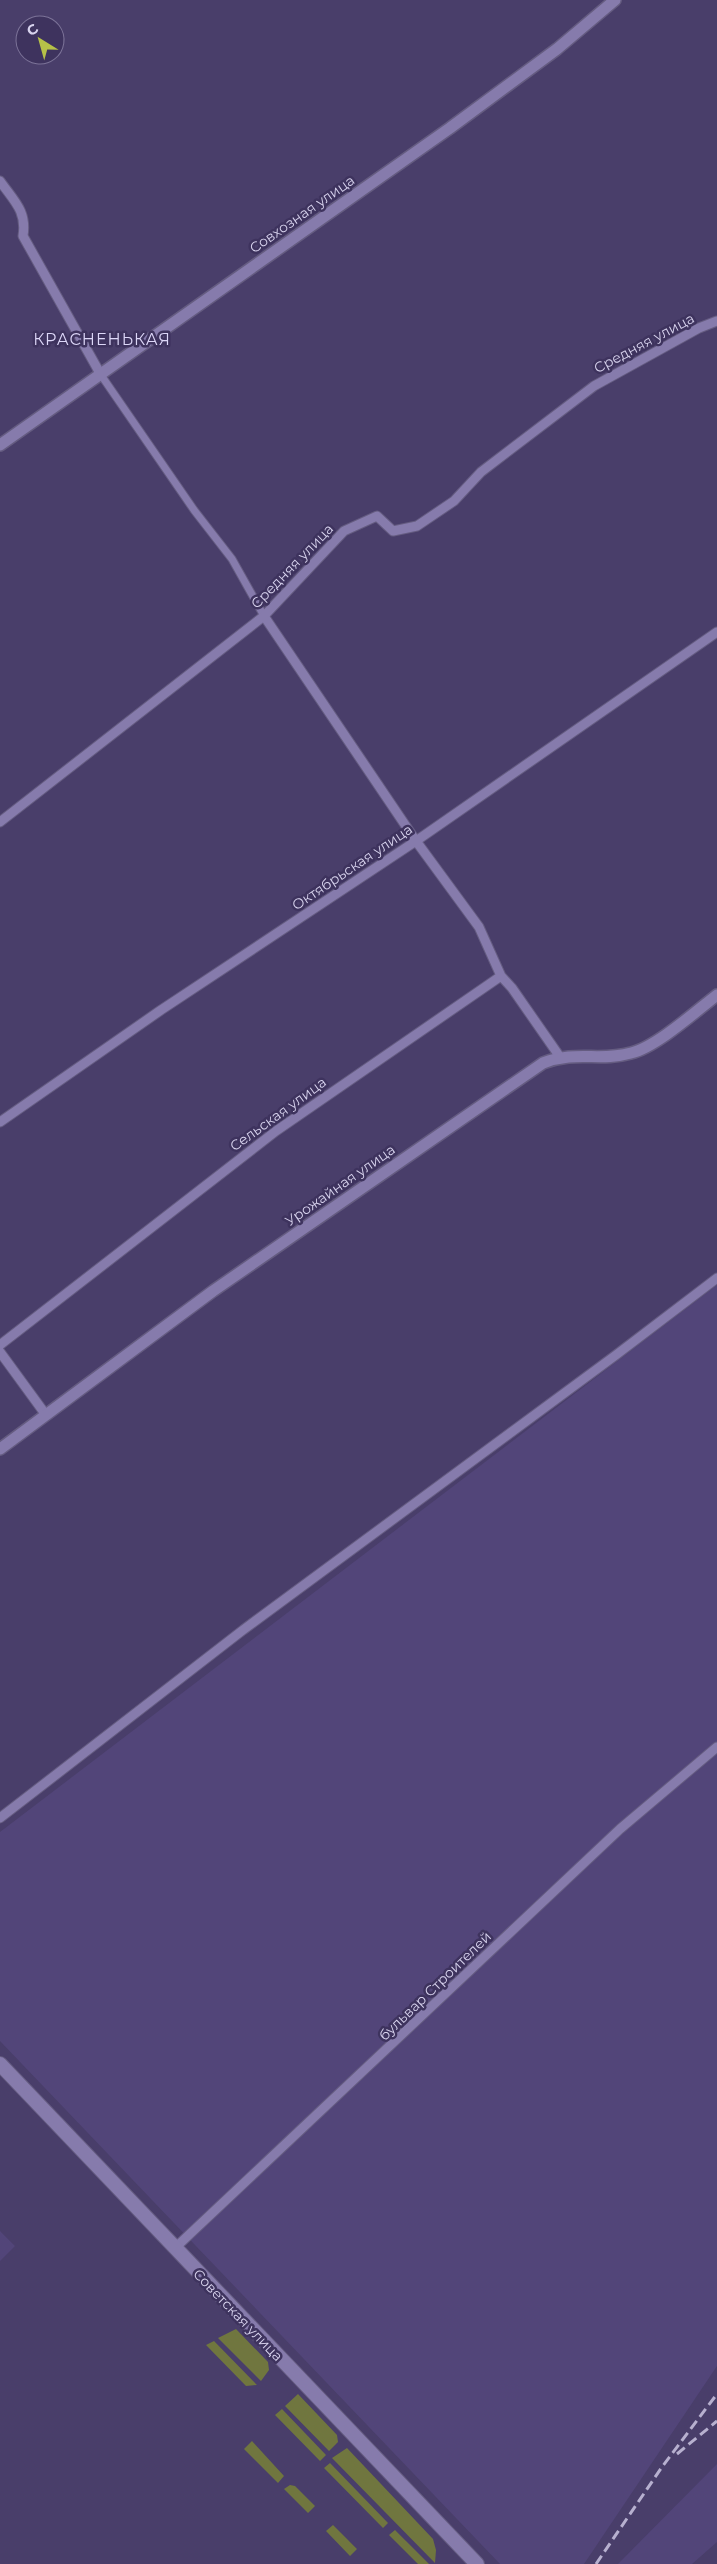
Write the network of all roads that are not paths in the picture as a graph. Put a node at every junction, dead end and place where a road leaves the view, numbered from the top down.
1 (615, 0) edge
2 (0, 181) edge
3 (717, 321) edge
4 (101, 375) junction
5 (0, 445) edge
6 (264, 616) junction
7 (717, 632) edge
8 (0, 822) edge
9 (416, 841) junction
10 (500, 976) junction
11 (717, 995) edge
12 (560, 1057) junction
13 (0, 1122) edge
14 (717, 1278) edge
15 (0, 1345) edge
16 (0, 1352) edge
17 (46, 1415) junction
18 (0, 1449) edge
19 (717, 1747) edge
20 (0, 1818) edge
21 (0, 2064) edge
22 (175, 2248) junction
23 (477, 2564) edge

1 - 4 street, Совхозная улица
2 - 4 street
3 - 6 street, Средняя улица
4 - 5 street, Совхозная улица
4 - 6 street
6 - 8 street, Средняя улица
6 - 9 street
7 - 9 street, Октябрьская улица
9 - 10 street
9 - 13 street, Октябрьская улица
10 - 12 street
10 - 15 street, Сельская улица
11 - 12 street, Урожайная улица
12 - 17 street, Урожайная улица
14 - 20 street
16 - 17 street
17 - 18 street, Урожайная улица
19 - 22 street, бульвар Строителей
21 - 22 main road, Советская улица
22 - 23 main road, Советская улица

